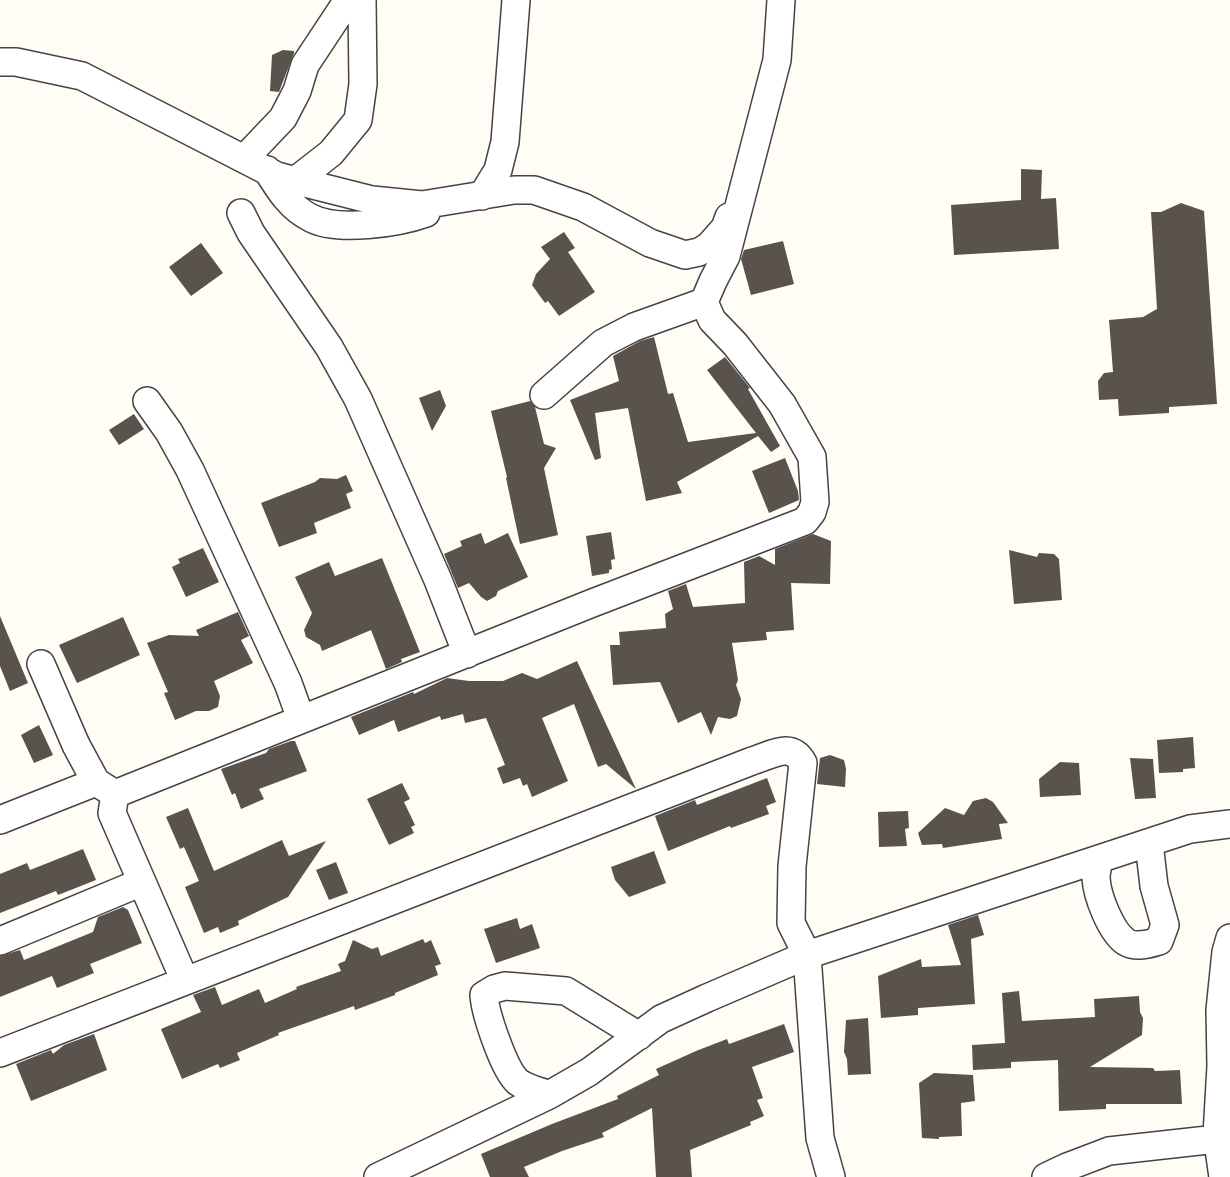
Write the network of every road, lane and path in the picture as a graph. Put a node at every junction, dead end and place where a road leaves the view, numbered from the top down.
1 (348, 0) edge
2 (362, 0) edge
3 (516, 0) edge
4 (781, 0) edge
5 (0, 62) edge
6 (255, 165) junction
7 (295, 181) junction
8 (746, 183) junction
9 (470, 198) junction
10 (241, 213) dead end
11 (709, 246) junction
12 (717, 273) junction
13 (704, 302) junction
14 (544, 395) dead end
15 (147, 401) dead end
16 (467, 654) junction
17 (41, 664) dead end
18 (301, 719) junction
19 (105, 788) junction
20 (0, 820) edge
21 (1230, 824) edge
22 (1149, 843) junction
23 (1099, 859) junction
24 (142, 882) junction
25 (1230, 938) edge
26 (0, 941) edge
27 (807, 955) junction
28 (185, 981) junction
29 (639, 1036) junction
30 (0, 1053) edge
31 (549, 1095) junction
32 (1217, 1139) junction
33 (378, 1177) edge
34 (831, 1177) edge
35 (1046, 1177) edge
36 (1222, 1177) edge

1 - 6 street
2 - 7 street
3 - 9 street
4 - 8 street
5 - 6 street
6 - 7 street
6 - 9 street
7 - 9 street
8 - 11 street
8 - 12 street
9 - 11 street
10 - 16 street
11 - 12 street
12 - 13 street
13 - 14 street
13 - 16 street
15 - 18 street
16 - 18 street
17 - 19 street
18 - 19 street
19 - 20 street
19 - 24 street
21 - 22 street
22 - 23 street
22 - 23 street
23 - 27 street
24 - 26 street
24 - 28 street
25 - 32 street
27 - 28 street
27 - 29 street
27 - 34 street
28 - 30 street
29 - 31 street
29 - 31 street
31 - 33 street
32 - 35 street
32 - 36 street

